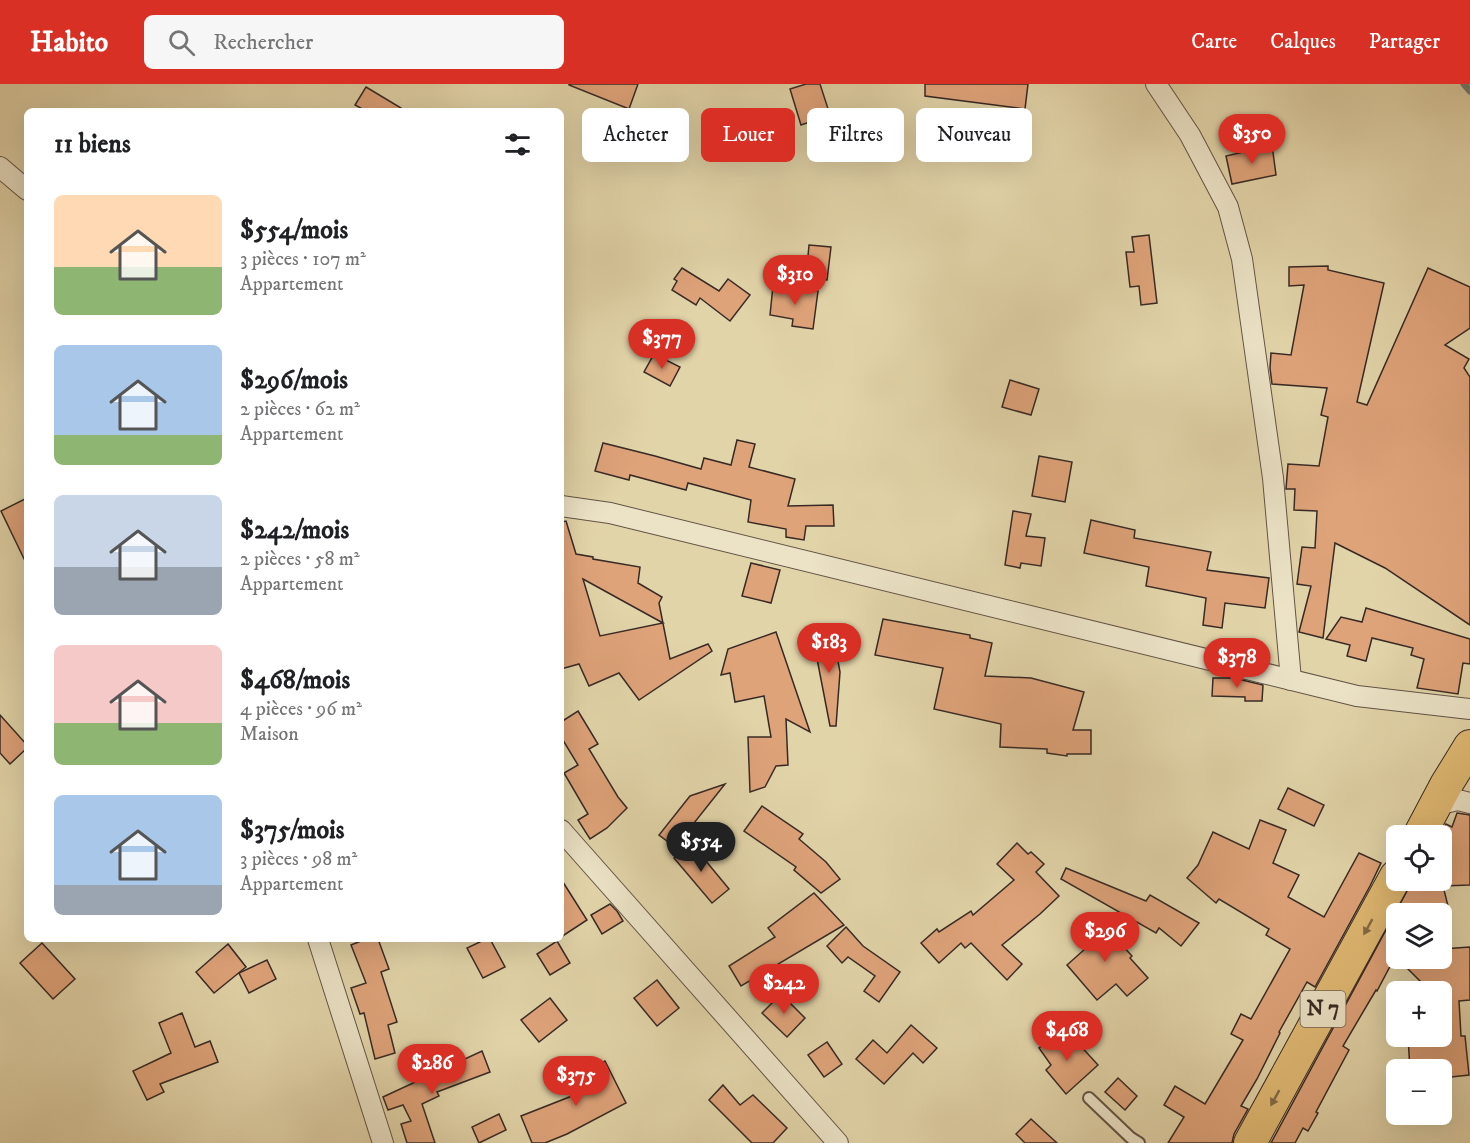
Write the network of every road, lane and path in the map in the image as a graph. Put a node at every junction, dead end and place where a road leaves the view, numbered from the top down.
1 (1156, 84) edge
2 (0, 167) edge
3 (24, 187) edge
4 (564, 506) edge
5 (1291, 680) junction
6 (1470, 709) edge
7 (1470, 746) edge
8 (1470, 803) edge
9 (1436, 805) junction
10 (1425, 825) edge
11 (564, 833) edge
12 (1388, 891) edge
13 (319, 942) edge
14 (1089, 1098) dead end
15 (383, 1143) edge
16 (838, 1143) edge
17 (1139, 1143) edge
18 (1250, 1143) edge

1 - 5 street
2 - 3 street
4 - 5 street
5 - 6 street
7 - 9 main road
8 - 9 street
9 - 10 main road
11 - 16 street
12 -> 18 main road, N 7
13 - 15 street
14 - 17 lane

